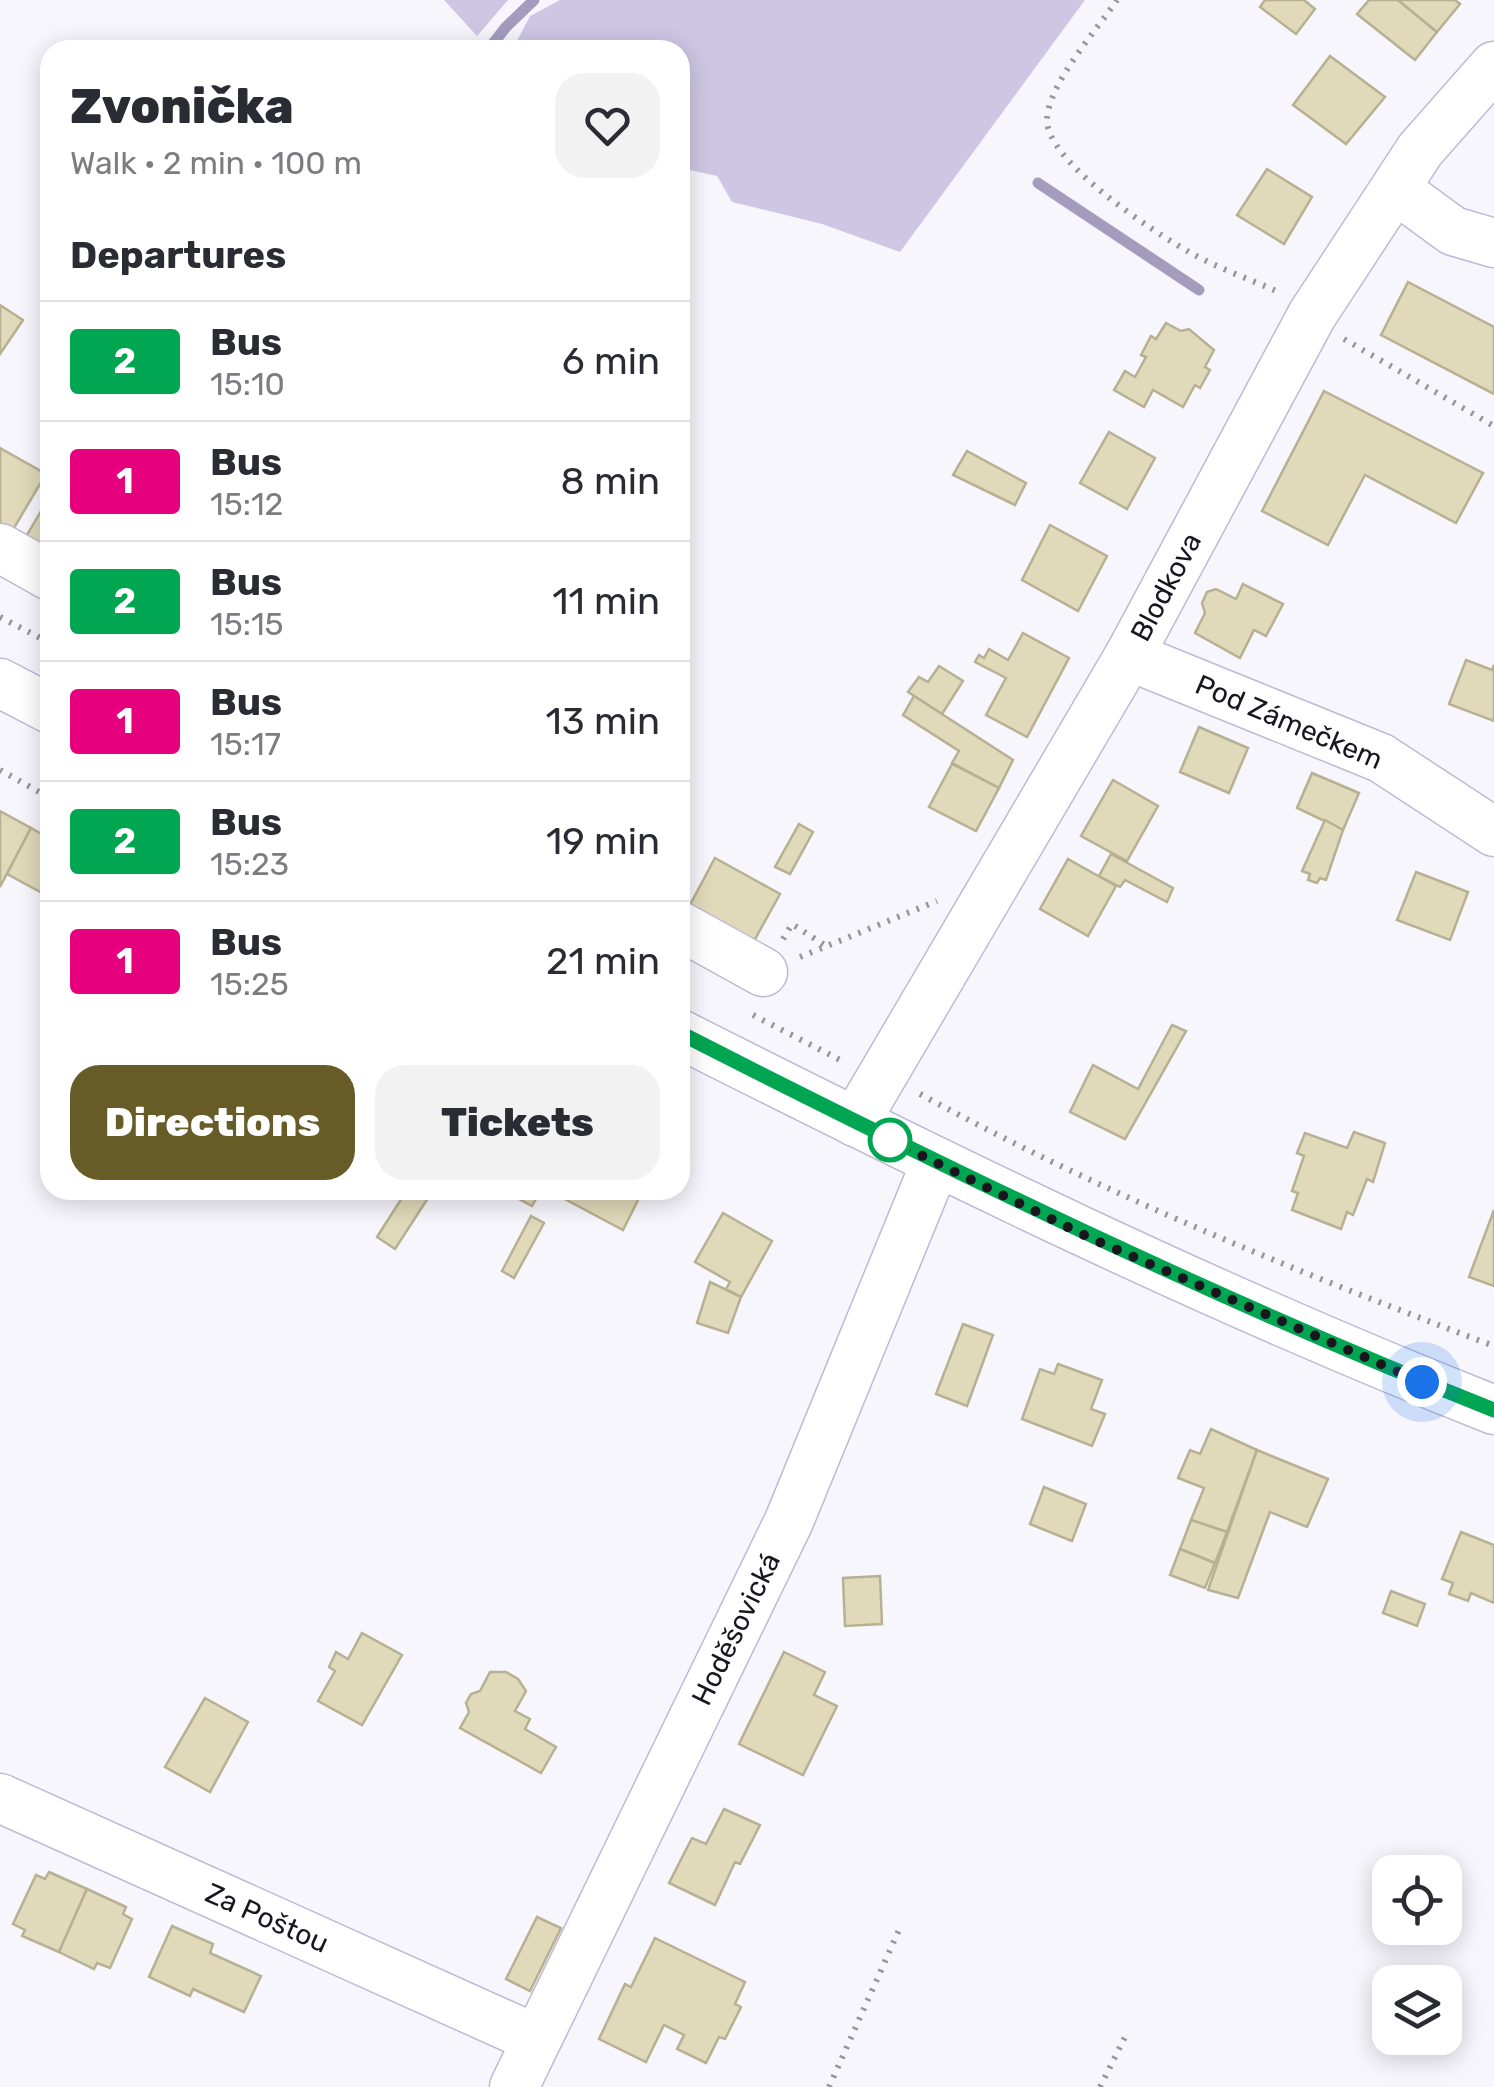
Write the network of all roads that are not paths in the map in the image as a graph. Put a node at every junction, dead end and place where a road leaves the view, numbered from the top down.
1 (1494, 66) edge
2 (1396, 190) junction
3 (1494, 242) edge
4 (0, 548) edge
5 (40, 570) edge
6 (1129, 656) junction
7 (1494, 832) edge
8 (690, 935) edge
9 (754, 992) road end
10 (690, 1039) edge
11 (855, 1122) junction
12 (936, 1162) junction
13 (1494, 1410) edge
14 (0, 1798) edge
15 (534, 2038) junction
16 (514, 2087) edge

1 - 2 street, Blodkova
2 - 3 street
2 - 6 street, Blodkova
4 - 5 street
6 - 7 street, Pod Zámečkem
6 - 11 street, Blodkova
8 - 9 street
10 - 11 street
11 - 12 street
12 - 13 street
12 - 15 street, Hoděšovická
14 - 15 street, Za Poštou
15 - 16 street, Hoděšovická

